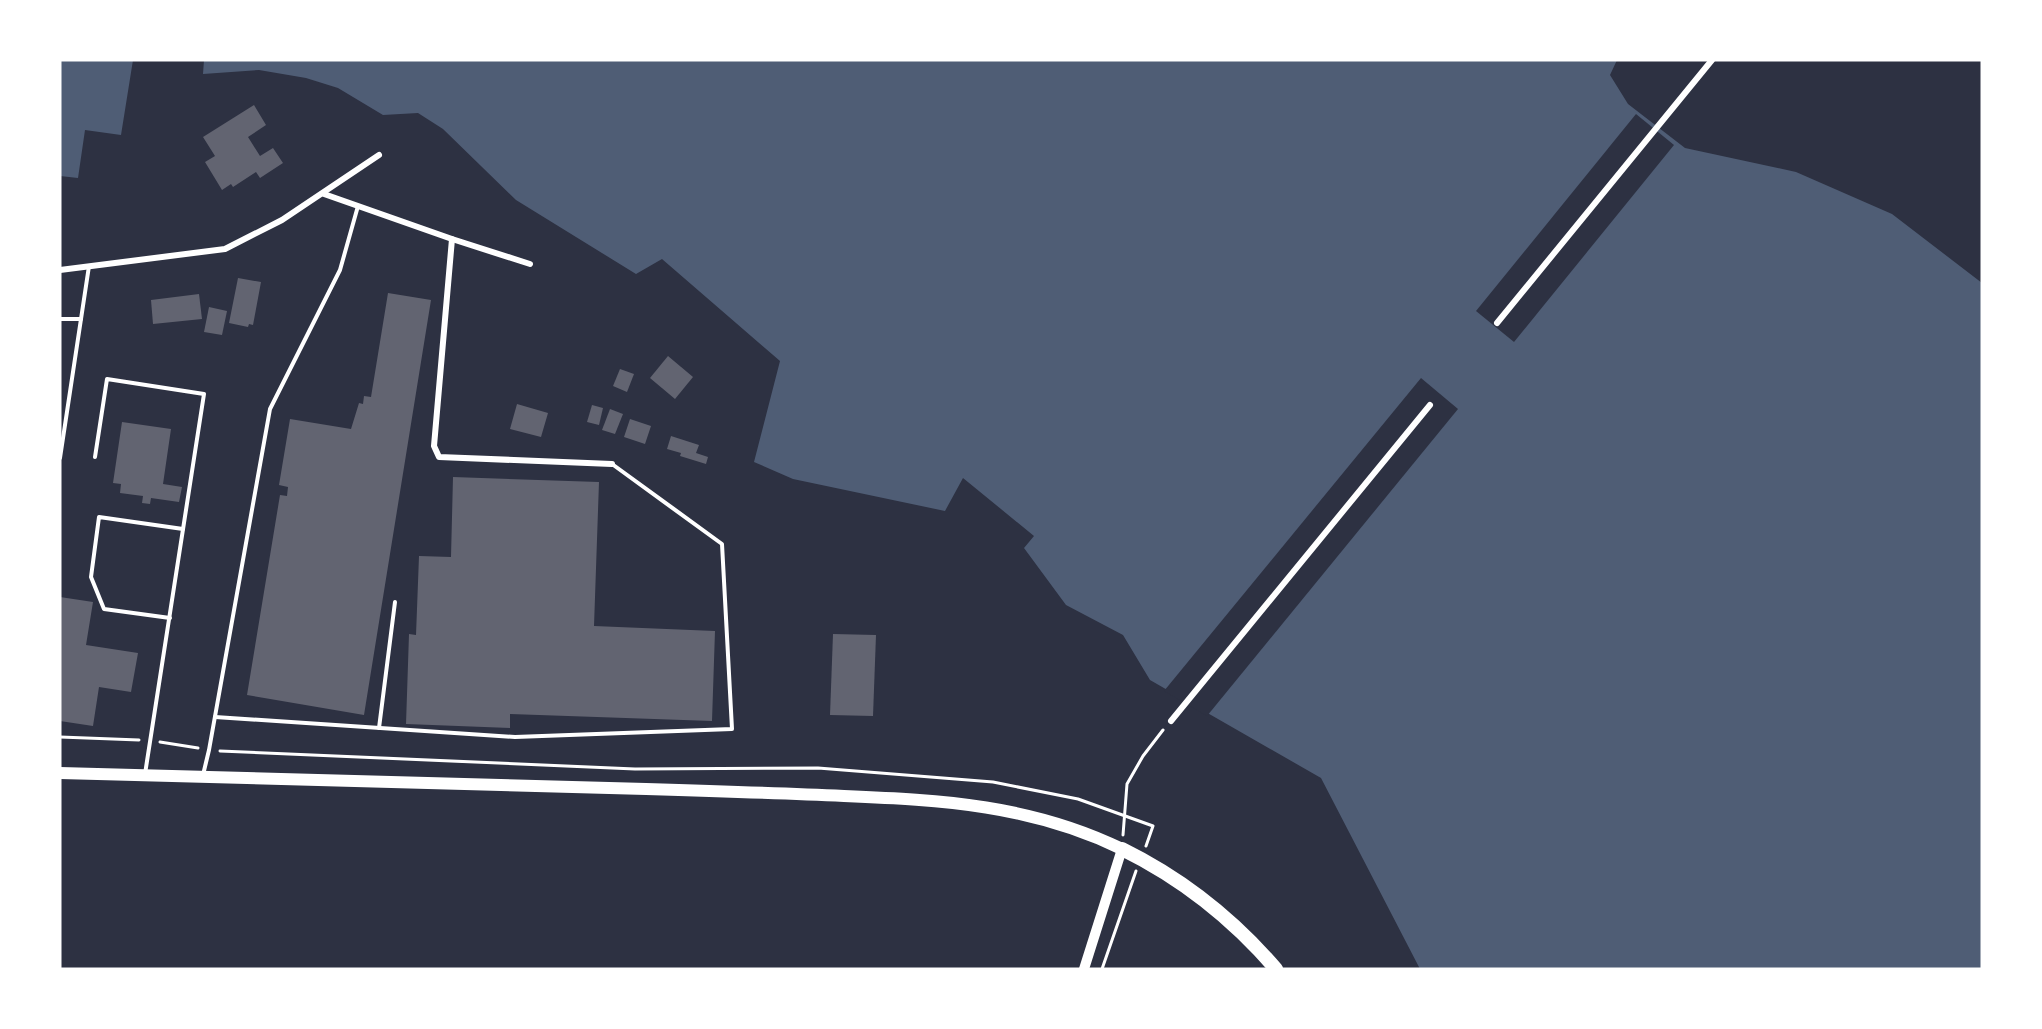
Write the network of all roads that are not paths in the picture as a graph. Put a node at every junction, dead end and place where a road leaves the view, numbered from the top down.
1 (1712, 60) edge
2 (380, 155) dead end
3 (324, 194) junction
4 (358, 206) junction
5 (452, 239) junction
6 (530, 264) dead end
7 (89, 266) junction
8 (60, 270) edge
9 (60, 319) edge
10 (81, 319) junction
11 (1497, 323) dead end
12 (1430, 405) dead end
13 (94, 457) dead end
14 (60, 458) edge
15 (612, 464) joint
16 (183, 529) junction
17 (395, 602) dead end
18 (170, 618) junction
19 (215, 717) junction
20 (1171, 721) road end
21 (379, 728) junction
22 (60, 773) edge
23 (145, 775) junction
24 (203, 776) junction
25 (1122, 849) junction
26 (1084, 969) edge
27 (1276, 969) edge

1 - 11 street
2 - 3 street
3 - 4 street
3 - 7 street
4 - 5 street
4 - 19 lane
5 - 6 street
5 - 15 street
7 - 8 street
7 - 10 lane
9 - 10 lane
10 - 14 lane
12 - 20 street
13 - 16 lane
15 - 21 lane
16 - 18 lane
16 - 18 lane
17 - 21 lane
18 - 23 lane
19 - 21 lane
19 - 24 lane
22 - 23 highway
23 - 24 highway
24 - 25 highway
25 - 26 main road
25 - 27 highway

